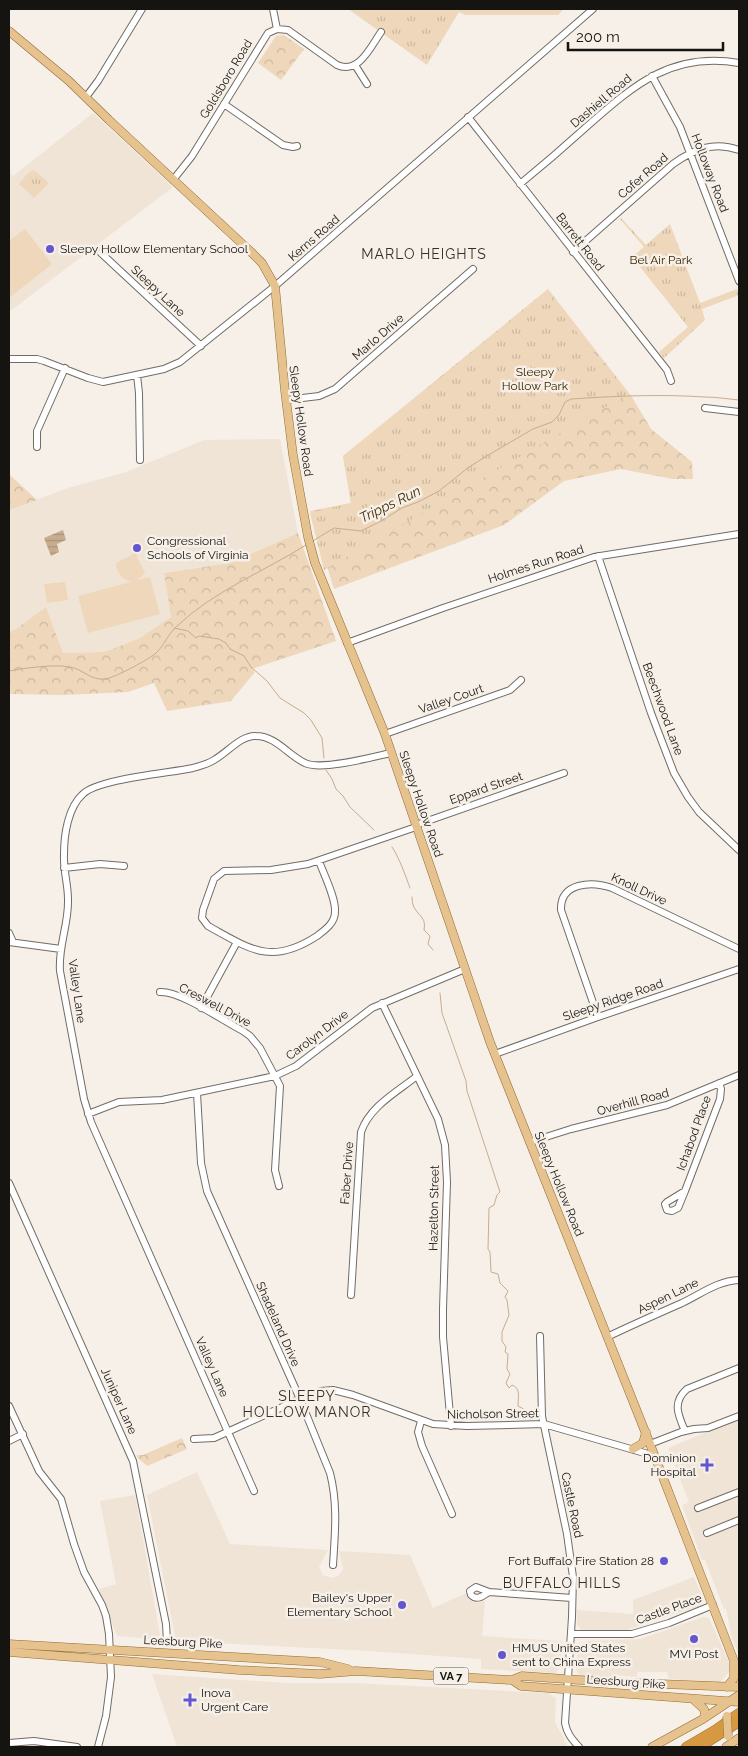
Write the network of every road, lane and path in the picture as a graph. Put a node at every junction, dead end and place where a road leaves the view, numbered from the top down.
1 (142, 9) edge
2 (273, 9) edge
3 (592, 9) edge
4 (277, 29) junction
5 (9, 31) edge
6 (381, 32) dead end
7 (739, 63) edge
8 (355, 65) junction
9 (652, 76) junction
10 (367, 84) dead end
11 (86, 96) junction
12 (224, 104) junction
13 (468, 118) junction
14 (297, 146) dead end
15 (739, 150) edge
16 (690, 152) junction
17 (173, 180) junction
18 (520, 184) junction
19 (573, 252) junction
20 (101, 253) dead end
21 (473, 269) dead end
22 (739, 281) edge
23 (276, 286) junction
24 (201, 346) junction
25 (9, 358) edge
26 (65, 368) junction
27 (137, 375) junction
28 (671, 381) dead end
29 (286, 400) junction
30 (705, 408) dead end
31 (739, 412) edge
32 (37, 447) dead end
33 (140, 460) dead end
34 (739, 534) edge
35 (598, 556) junction
36 (347, 642) junction
37 (521, 680) dead end
38 (385, 734) junction
39 (391, 753) junction
40 (564, 773) dead end
41 (416, 826) junction
42 (739, 850) edge
43 (319, 861) junction
44 (124, 866) dead end
45 (64, 868) junction
46 (9, 932) edge
47 (11, 942) edge
48 (237, 942) junction
49 (61, 949) junction
50 (739, 949) edge
51 (465, 969) junction
52 (739, 969) edge
53 (160, 992) dead end
54 (382, 1003) junction
55 (201, 1008) junction
56 (598, 1017) junction
57 (495, 1054) junction
58 (739, 1075) edge
59 (275, 1076) junction
60 (417, 1076) junction
61 (719, 1084) junction
62 (197, 1093) junction
63 (88, 1114) junction
64 (530, 1142) junction
65 (9, 1183) edge
66 (279, 1186) dead end
67 (685, 1191) dead end
68 (739, 1279) edge
69 (351, 1296) dead end
70 (540, 1336) dead end
71 (607, 1337) junction
72 (739, 1368) edge
73 (300, 1400) junction
74 (9, 1406) edge
75 (739, 1416) edge
76 (421, 1421) junction
77 (544, 1424) junction
78 (450, 1426) junction
79 (684, 1431) junction
80 (229, 1432) junction
81 (646, 1432) junction
82 (23, 1434) junction
83 (194, 1439) dead end
84 (9, 1441) edge
85 (650, 1444) junction
86 (633, 1449) junction
87 (655, 1456) junction
88 (254, 1491) dead end
89 (739, 1492) edge
90 (698, 1508) dead end
91 (452, 1514) dead end
92 (739, 1520) edge
93 (707, 1533) dead end
94 (333, 1565) dead end
95 (489, 1592) dead end
96 (572, 1598) junction
97 (714, 1605) junction
98 (571, 1634) junction
99 (167, 1642) dead end
100 (9, 1644) edge
101 (110, 1649) junction
102 (9, 1652) edge
103 (110, 1660) junction
104 (734, 1661) junction
105 (739, 1670) edge
106 (356, 1671) junction
107 (568, 1679) junction
108 (512, 1680) junction
109 (739, 1686) edge
110 (727, 1687) junction
111 (567, 1689) junction
112 (739, 1695) edge
113 (690, 1698) junction
114 (735, 1702) edge
115 (739, 1713) edge
116 (702, 1719) junction
117 (739, 1722) edge
118 (739, 1738) edge
119 (739, 1742) edge
120 (9, 1743) edge
121 (76, 1747) edge
122 (98, 1747) edge
123 (579, 1747) edge
124 (652, 1747) edge
125 (686, 1747) edge
126 (700, 1747) edge
127 (730, 1747) edge

1 - 11 street
2 - 4 street
3 - 13 street, Kerns Road
4 - 8 street
4 - 12 street, Goldsboro Road
5 - 11 main road, Sleepy Hollow Road
6 - 8 street
7 - 9 street, Dashiell Road
8 - 10 street
9 - 16 street, Holloway Road
9 - 18 street, Dashiell Road
11 - 17 main road, Sleepy Hollow Road
12 - 14 street
12 - 17 street, Goldsboro Road
13 - 18 street, Barrett Road
13 - 23 street, Kerns Road
15 - 16 street, Cofer Road
16 - 19 street, Cofer Road
16 - 22 street, Holloway Road
17 - 23 main road, Sleepy Hollow Road
18 - 19 street, Barrett Road
19 - 28 street, Barrett Road
20 - 24 street, Sleepy Lane
21 - 29 street, Marlo Drive
23 - 24 street, Kerns Road
23 - 29 main road, Sleepy Hollow Road
24 - 27 street, Kerns Road
25 - 26 street, Kerns Road
26 - 27 street, Kerns Road
26 - 32 street
27 - 33 street
29 - 36 main road, Sleepy Hollow Road
30 - 31 street
34 - 35 street, Holmes Run Road
35 - 36 street, Holmes Run Road
35 - 42 street, Beechwood Lane
36 - 38 main road, Sleepy Hollow Road
37 - 38 street, Valley Court
38 - 39 main road, Sleepy Hollow Road
39 - 41 main road, Sleepy Hollow Road
39 - 45 street, Valley Lane
40 - 41 street, Eppard Street
41 - 43 street, Eppard Street
41 - 51 main road, Sleepy Hollow Road
43 - 48 street, Eppard Street
43 - 48 street, Eppard Street
44 - 45 street
45 - 49 street, Valley Lane
46 - 47 street
47 - 49 street
48 - 55 street
49 - 63 street, Valley Lane
50 - 56 street, Knoll Drive
51 - 54 street, Carolyn Drive
51 - 57 main road, Sleepy Hollow Road
52 - 56 street, Sleepy Ridge Road
53 - 55 street, Creswell Drive
54 - 59 street, Carolyn Drive
54 - 60 street, Hazelton Street
55 - 59 street, Creswell Drive
56 - 57 street, Sleepy Ridge Road
57 - 64 main road, Sleepy Hollow Road
58 - 61 street, Overhill Road
59 - 62 street, Carolyn Drive
59 - 66 street, Creswell Drive
60 - 69 street, Faber Drive
60 - 78 street, Hazelton Street
61 - 64 street, Overhill Road
61 - 67 street, Ichabod Place
62 - 63 street, Carolyn Drive
62 - 73 street, Shadeland Drive
63 - 80 street, Valley Lane
64 - 71 main road, Sleepy Hollow Road
65 - 99 street, Juniper Lane
68 - 71 street, Aspen Lane
70 - 77 street, Castle Road
71 - 81 main road, Sleepy Hollow Road
72 - 79 street
73 - 76 street, Nicholson Street
73 - 80 street, Nicholson Street
73 - 94 street, Shadeland Drive
74 - 82 street
75 - 79 street
76 - 78 street, Nicholson Street
76 - 91 street
77 - 78 street, Nicholson Street
77 - 86 street, Nicholson Street
77 - 96 street, Castle Road
79 - 85 street
80 - 83 street, Nicholson Street
80 - 88 street, Valley Lane
81 - 85 main road, Sleepy Hollow Road
81 - 86 main road
82 - 84 street
82 - 101 street
85 - 87 main road, Sleepy Hollow Road
86 - 87 street, Nicholson Street
87 - 97 main road, Sleepy Hollow Road
89 - 90 street
92 - 93 street
95 - 96 street
96 - 98 street, Castle Road
97 - 98 street, Castle Place
97 - 104 main road, Sleepy Hollow Road
98 - 107 street, Castle Road
100 - 101 main road, Leesburg Pike / VA 7
101 - 103 street
101 - 106 main road, Leesburg Pike / VA 7
102 - 103 main road, Leesburg Pike / VA 7
103 - 106 main road, Leesburg Pike / VA 7
103 - 122 street
104 - 105 main road, Sleepy Hollow Road
104 - 110 main road
106 - 108 main road, Leesburg Pike / VA 7
107 - 108 main road, Leesburg Pike / VA 7
107 - 110 main road, Leesburg Pike / VA 7
107 - 111 street, Castle Road
108 - 111 main road, Leesburg Pike / VA 7
109 - 110 main road, Leesburg Pike / VA 7
111 - 113 main road, Leesburg Pike / VA 7
111 - 123 street, Castle Road
112 - 114 main road
113 - 114 main road, Leesburg Pike / VA 7
113 - 116 main road
114 - 116 main road
114 - 127 main road, bridge
115 - 125 highway
116 - 124 main road
117 - 126 highway
118 - 127 main road
119 - 127 main road
120 - 121 street

